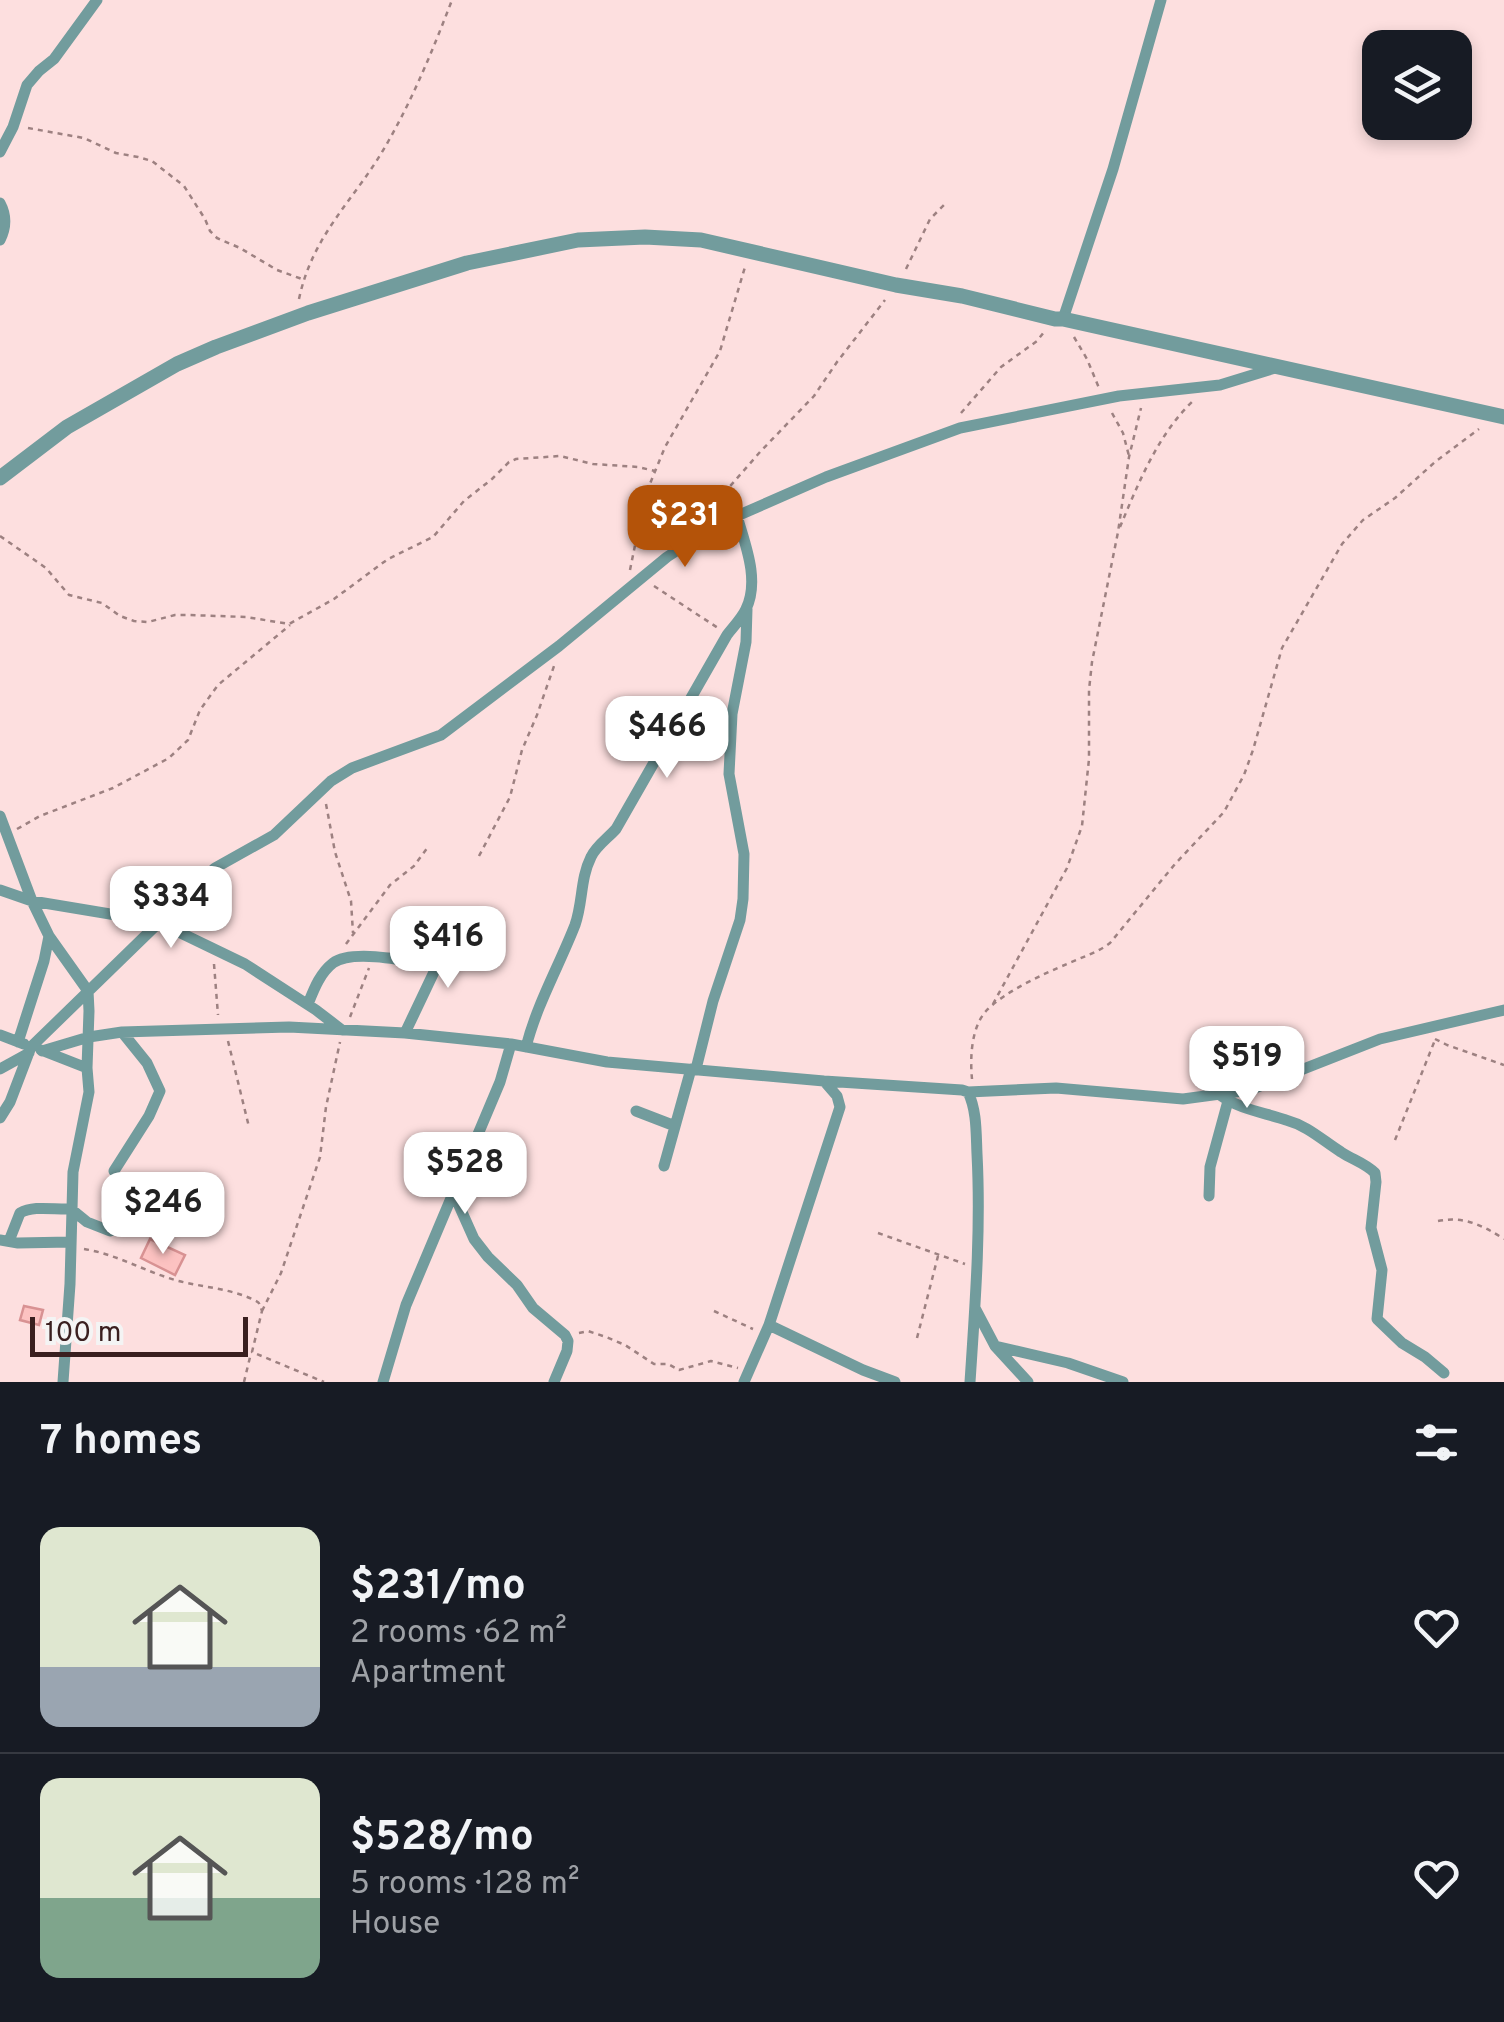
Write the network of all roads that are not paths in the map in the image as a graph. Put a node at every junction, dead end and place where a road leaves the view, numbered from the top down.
1 (96, 0) edge
2 (1161, 0) edge
3 (0, 152) edge
4 (0, 203) edge
5 (0, 240) edge
6 (1059, 319) junction
7 (1282, 366) junction
8 (1500, 416) edge
9 (0, 478) edge
10 (737, 516) junction
11 (747, 608) junction
12 (0, 816) edge
13 (0, 890) edge
14 (32, 901) junction
15 (158, 922) junction
16 (454, 932) dead end
17 (49, 936) junction
18 (438, 966) junction
19 (88, 991) junction
20 (308, 1004) junction
21 (1504, 1010) edge
22 (342, 1030) junction
23 (122, 1032) junction
24 (405, 1033) junction
25 (0, 1035) edge
26 (89, 1037) junction
27 (18, 1042) junction
28 (510, 1044) junction
29 (526, 1047) junction
30 (34, 1050) junction
31 (87, 1068) junction
32 (0, 1069) edge
33 (693, 1070) junction
34 (824, 1081) junction
35 (971, 1091) junction
36 (1224, 1098) junction
37 (636, 1111) dead end
38 (0, 1118) edge
39 (676, 1126) junction
40 (664, 1166) dead end
41 (114, 1171) dead end
42 (208, 1191) dead end
43 (453, 1192) junction
44 (1209, 1196) dead end
45 (71, 1208) junction
46 (5, 1241) edge
47 (70, 1244) junction
48 (976, 1308) junction
49 (767, 1330) junction
50 (995, 1346) junction
51 (1444, 1373) dead end
52 (746, 1377) edge
53 (63, 1382) edge
54 (383, 1382) edge
55 (554, 1382) edge
56 (895, 1382) edge
57 (970, 1382) edge
58 (1028, 1382) edge
59 (1123, 1382) edge

1 - 3 street
2 - 6 street
4 - 5 street
6 - 7 street
6 - 9 street
7 - 8 street
7 - 10 street
10 - 11 street
10 - 15 street
11 - 29 street
11 - 33 street
12 - 14 street
13 - 14 street
14 - 15 street
14 - 17 street
15 - 19 street
15 - 20 street
16 - 18 street
17 - 19 street
17 - 27 street
18 - 20 street
18 - 24 street
19 - 26 street
19 - 30 street
20 - 22 street
21 - 36 street
22 - 23 street
22 - 24 street
23 - 26 street
23 - 41 street
24 - 28 street
25 - 27 street
26 - 30 street
26 - 31 street
27 - 30 street
28 - 29 street
28 - 43 street
29 - 33 street
30 - 31 street
30 - 32 street
30 - 38 street
31 - 45 street
33 - 34 street
33 - 39 street
34 - 35 street
34 - 49 street
35 - 36 street
35 - 48 street
36 - 44 street
36 - 51 street
37 - 39 street
39 - 40 street
42 - 45 street
43 - 54 street
43 - 55 street
45 - 46 street
45 - 47 street
46 - 47 street
47 - 53 street
48 - 50 street
48 - 57 street
49 - 52 street
49 - 56 street
50 - 58 street
50 - 59 street

